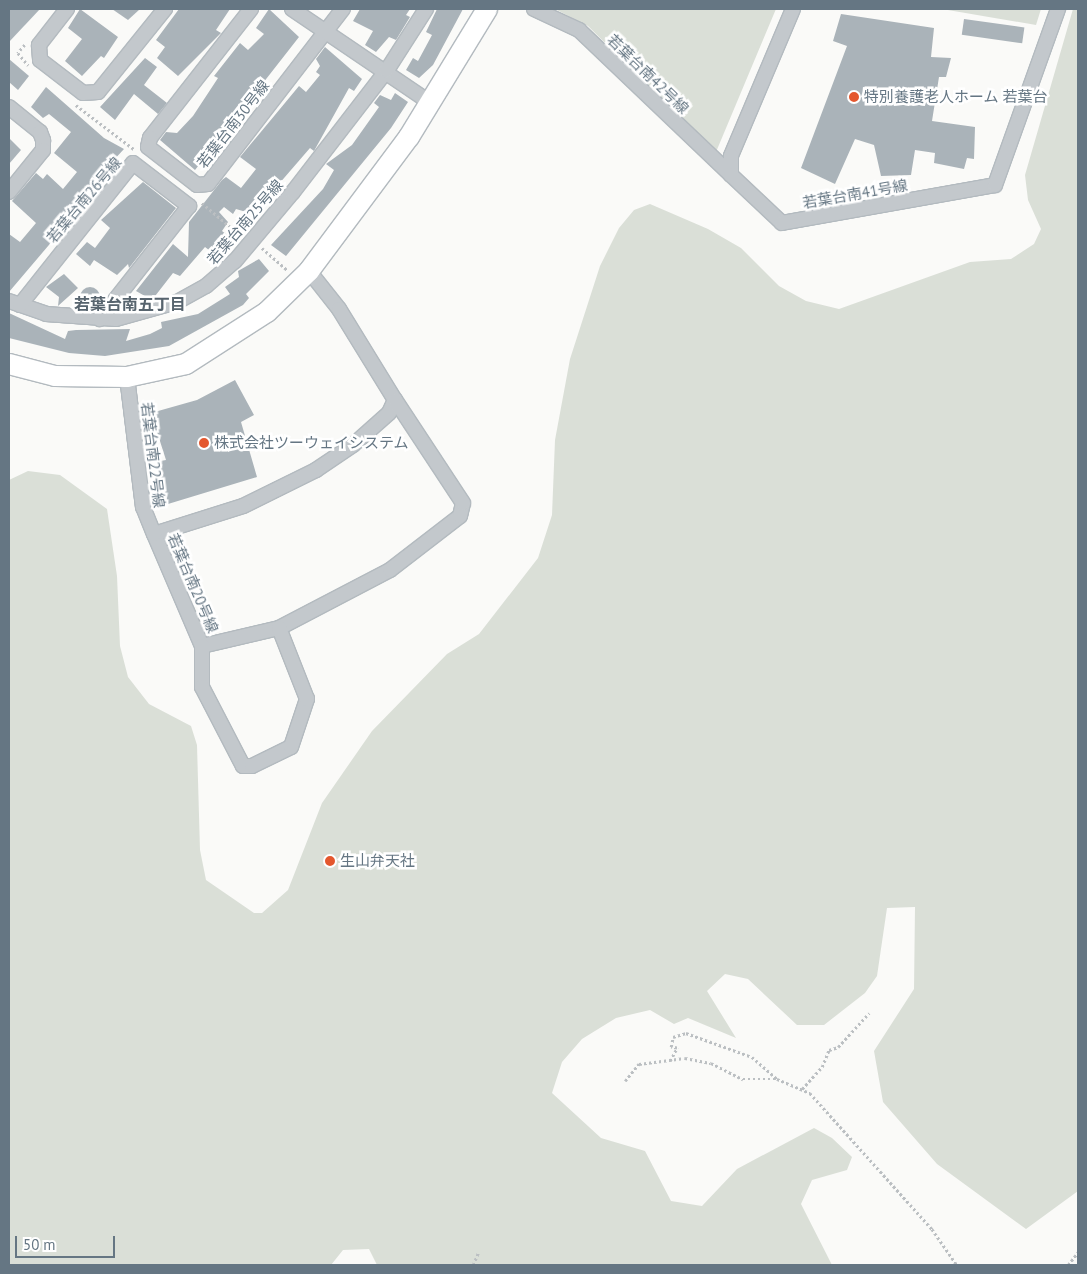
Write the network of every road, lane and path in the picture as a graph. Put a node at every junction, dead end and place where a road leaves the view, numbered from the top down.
1 (68, 9) edge
2 (165, 9) edge
3 (251, 9) edge
4 (292, 9) edge
5 (343, 9) edge
6 (426, 9) edge
7 (487, 9) edge
8 (534, 9) edge
9 (793, 9) edge
10 (1058, 9) edge
11 (325, 32) junction
12 (387, 70) junction
13 (431, 104) junction
14 (9, 107) edge
15 (731, 175) junction
16 (9, 192) edge
17 (258, 245) dead end
18 (287, 270) dead end
19 (309, 271) junction
20 (14, 303) edge
21 (100, 319) junction
22 (9, 364) edge
23 (127, 377) junction
24 (395, 400) junction
25 (154, 534) junction
26 (279, 628) junction
27 (202, 646) junction
28 (869, 1013) dead end
29 (670, 1061) junction
30 (777, 1079) junction
31 (625, 1081) dead end
32 (802, 1089) junction
33 (1078, 1252) edge
34 (478, 1253) dead end
35 (473, 1265) edge
36 (957, 1265) edge
37 (1068, 1265) edge

1 - 2 street
3 - 11 street, 若葉台南30号線
4 - 11 street
5 - 11 street
6 - 12 street, 若葉台南25号線
7 - 13 street
8 - 15 street, 若葉台南42号線
9 - 15 street
10 - 15 street, 若葉台南41号線
11 - 12 street
12 - 13 street
12 - 21 street, 若葉台南25号線
13 - 19 street
14 - 16 street
17 - 18 path
19 - 23 street
19 - 24 street, 若葉台南20号線
20 - 21 street, 若葉台南25号線
20 - 21 street, 若葉台南26号線
22 - 23 street
23 - 25 street, 若葉台南22号線
24 - 25 street, 若葉台南20号線
24 - 26 street, 若葉台南20号線
25 - 27 street, 若葉台南20号線
26 - 27 street, 若葉台南20号線
26 - 27 street
28 - 32 path
29 - 30 path
29 - 30 path
29 - 31 path
30 - 32 path
32 - 36 path
33 - 37 path
34 - 35 path

